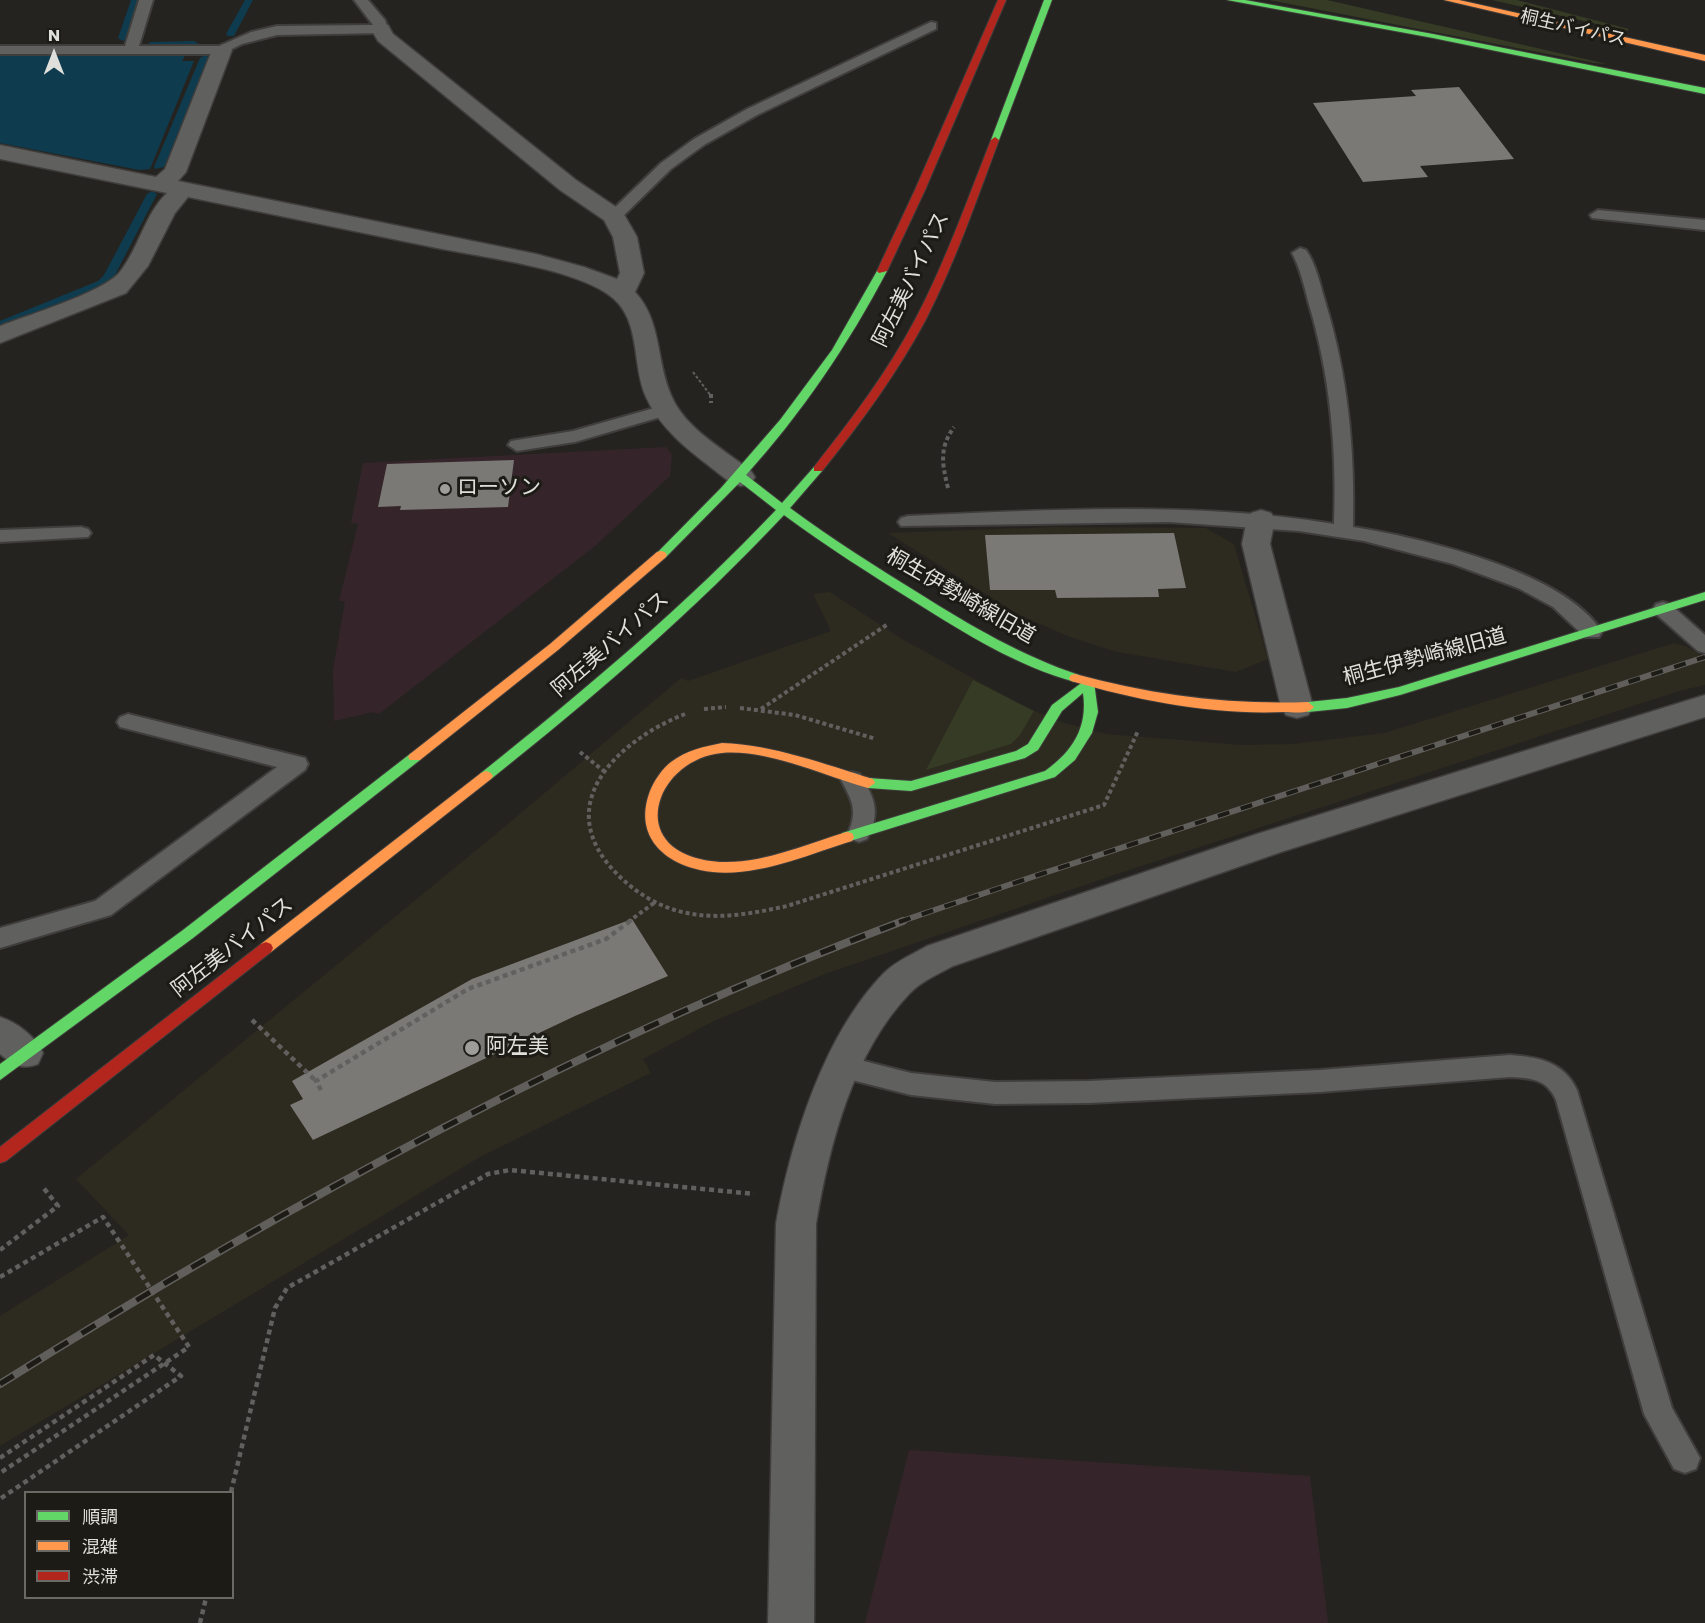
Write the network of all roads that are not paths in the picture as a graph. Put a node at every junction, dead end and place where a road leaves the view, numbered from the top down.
1 (146, 0) edge
2 (361, 0) edge
3 (1002, 0) edge
4 (1048, 0) edge
5 (1230, 0) edge
6 (1448, 0) edge
7 (931, 26) dead end
8 (381, 29) junction
9 (1649, 31) dead end
10 (1705, 45) edge
11 (0, 50) edge
12 (131, 50) junction
13 (222, 50) junction
14 (1705, 58) edge
15 (1648, 65) dead end
16 (1705, 78) edge
17 (1705, 91) edge
18 (0, 152) edge
19 (171, 187) junction
20 (1598, 215) dead end
21 (614, 216) junction
22 (1705, 225) edge
23 (1300, 253) dead end
24 (622, 293) junction
25 (0, 335) edge
26 (665, 410) junction
27 (517, 445) dead end
28 (741, 477) junction
29 (783, 512) junction
30 (1261, 519) junction
31 (908, 522) dead end
32 (1343, 529) junction
33 (81, 533) dead end
34 (0, 536) edge
35 (1705, 596) edge
36 (1663, 609) junction
37 (1592, 632) junction
38 (1705, 646) edge
39 (1088, 682) junction
40 (1705, 706) edge
41 (1297, 708) junction
42 (128, 722) dead end
43 (852, 780) junction
44 (859, 833) junction
45 (0, 938) edge
46 (8, 1053) edge
47 (844, 1067) junction
48 (0, 1156) edge
49 (1685, 1458) dead end
50 (791, 1623) edge

1 - 12 lane
2 - 8 lane
3 - 28 main road, 阿左美バイパス
4 - 29 main road, 阿左美バイパス
5 - 17 main road
6 - 14 main road, 桐生バイパス
7 - 21 lane
8 - 13 lane
8 - 21 street
9 - 10 main road
11 - 12 lane
12 - 13 lane
13 - 19 street
15 - 16 main road, 桐生バイパス
18 - 19 street
19 - 24 street
19 - 25 street
20 - 22 lane
21 - 24 street
23 - 32 lane
24 - 26 street
26 - 27 lane
26 - 28 street
28 - 29 main road, 桐生伊勢崎線旧道
28 - 46 main road, 阿左美バイパス
29 - 39 main road, 桐生伊勢崎線旧道
29 - 48 main road, 阿左美バイパス
30 - 31 lane
30 - 32 lane
30 - 41 street
32 - 37 lane
33 - 34 lane
35 - 36 main road, 桐生伊勢崎線旧道
36 - 37 main road, 桐生伊勢崎線旧道
36 - 38 lane
37 - 41 main road, 桐生伊勢崎線旧道
39 - 41 main road, 桐生伊勢崎線旧道
39 - 43 main road
39 - 44 main road
40 - 47 street
42 - 45 lane
43 - 44 lane
43 - 44 main road
47 - 49 lane
47 - 50 street

